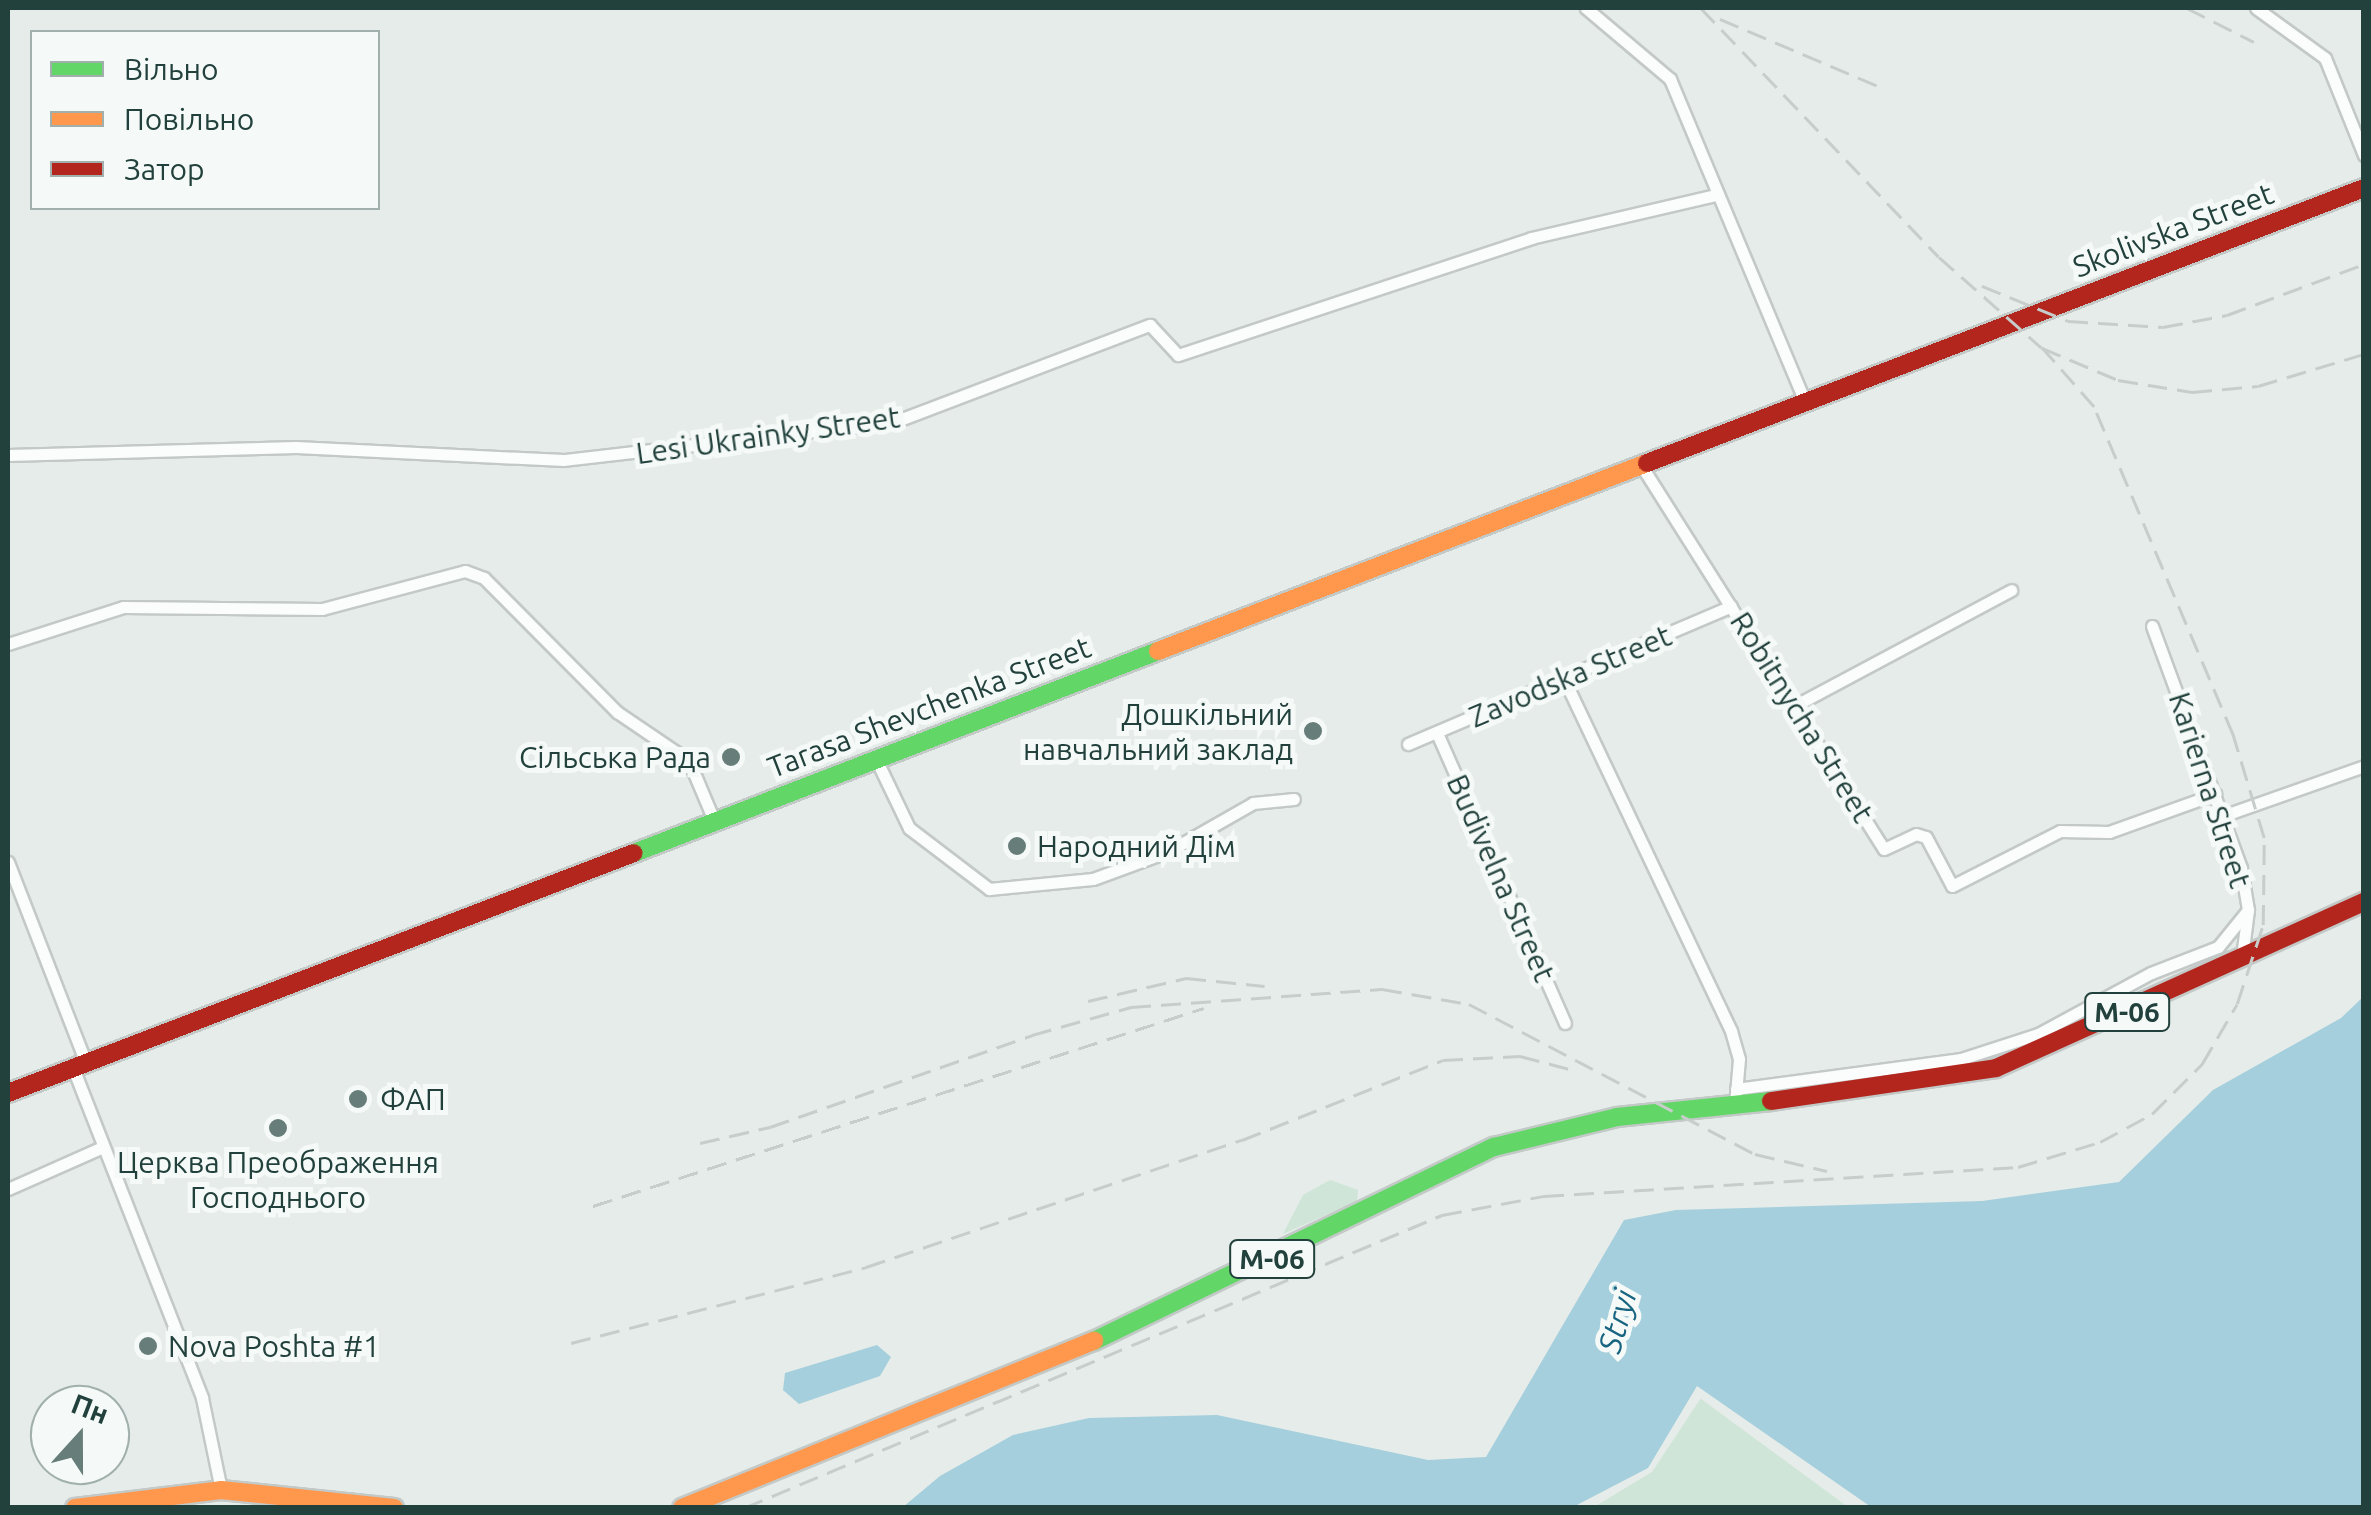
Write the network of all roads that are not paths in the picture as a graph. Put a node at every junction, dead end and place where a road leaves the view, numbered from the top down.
1 (1586, 8) edge
2 (2256, 8) edge
3 (2364, 156) edge
4 (2364, 188) edge
5 (1716, 195) junction
6 (2002, 324) joint
7 (1806, 401) junction
8 (8, 455) edge
9 (1641, 465) junction
10 (2011, 590) dead end
11 (1731, 606) junction
12 (2152, 626) dead end
13 (8, 644) edge
14 (1564, 679) junction
15 (1796, 705) junction
16 (1437, 732) junction
17 (1408, 744) dead end
18 (874, 757) junction
19 (2364, 766) edge
20 (2215, 794) junction
21 (1294, 799) dead end
22 (2225, 816) junction
23 (713, 818) junction
24 (8, 862) edge
25 (2364, 902) edge
26 (2248, 910) junction
27 (2242, 957) junction
28 (1565, 1023) dead end
29 (80, 1065) junction
30 (8, 1093) edge
31 (1735, 1098) junction
32 (103, 1146) junction
33 (8, 1188) edge
34 (221, 1490) junction
35 (74, 1508) edge
36 (394, 1508) edge
37 (682, 1508) edge

1 - 5 street
2 - 3 street
4 - 6 main road, Skolivska Street
5 - 7 street
5 - 8 street, Lesi Ukrainky Street
6 - 7 main road, Tarasa Shevchenka Street
7 - 9 main road, Tarasa Shevchenka Street
9 - 11 street, Robitnycha Street
9 - 18 main road, Tarasa Shevchenka Street
10 - 15 street
11 - 14 street, Zavodska Street
11 - 15 street, Robitnycha Street
12 - 20 street, Karierna Street
13 - 23 street
14 - 16 street, Zavodska Street
14 - 31 street
15 - 20 street, Robitnycha Street
16 - 17 street, Zavodska Street
16 - 28 street, Budivelna Street
18 - 21 street
18 - 23 main road, Tarasa Shevchenka Street
19 - 22 street
20 - 22 street, Karierna Street
22 - 26 street, Karierna Street
23 - 29 main road, Tarasa Shevchenka Street
24 - 29 street
25 - 27 main road, М-06
26 - 27 street, Karierna Street
26 - 31 street
27 - 31 main road, М-06
29 - 30 main road, Tarasa Shevchenka Street
29 - 32 street
31 - 37 main road, М-06
32 - 33 street
32 - 34 street
34 - 35 main road
34 - 36 main road

